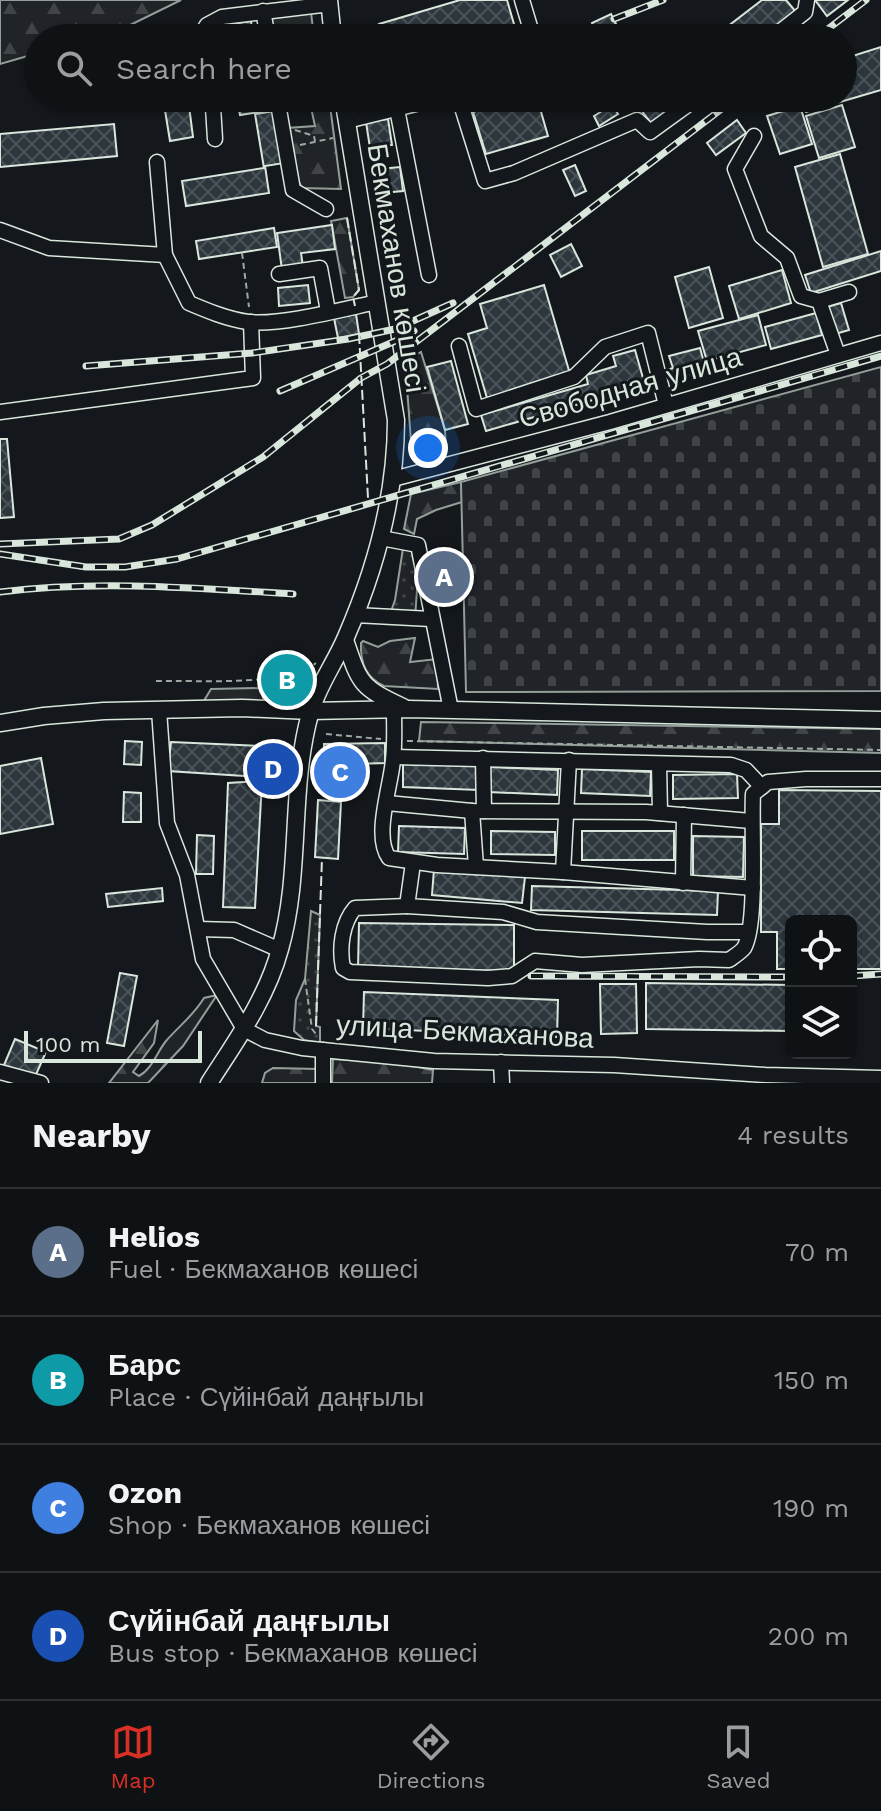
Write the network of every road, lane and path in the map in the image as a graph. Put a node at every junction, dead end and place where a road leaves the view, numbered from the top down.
1 (522, 0) edge
2 (807, 0) edge
3 (330, 2) edge
4 (263, 11) junction
5 (209, 24) edge
6 (265, 24) edge
7 (332, 24) edge
8 (529, 24) edge
9 (790, 24) edge
10 (213, 112) edge
11 (279, 112) edge
12 (345, 112) edge
13 (384, 112) edge
14 (398, 112) edge
15 (463, 112) edge
16 (678, 112) edge
17 (347, 121) junction
18 (281, 126) junction
19 (754, 136) dead end
20 (334, 138) dead end
21 (215, 139) dead end
22 (316, 142) junction
23 (284, 149) junction
24 (157, 162) dead end
25 (326, 209) dead end
26 (0, 230) edge
27 (242, 253) dead end
28 (165, 255) junction
29 (279, 274) dead end
30 (429, 275) dead end
31 (849, 292) dead end
32 (819, 301) junction
33 (377, 302) junction
34 (328, 311) junction
35 (251, 322) junction
36 (881, 343) edge
37 (459, 346) dead end
38 (838, 355) junction
39 (666, 405) junction
40 (0, 412) edge
41 (393, 479) junction
42 (381, 538) junction
43 (355, 615) junction
44 (431, 619) junction
45 (345, 640) junction
46 (320, 660) dead end
47 (156, 681) dead end
48 (401, 709) junction
49 (159, 710) junction
50 (451, 710) junction
51 (310, 711) junction
52 (881, 720) edge
53 (0, 723) edge
54 (326, 734) dead end
55 (394, 741) junction
56 (881, 750) edge
57 (394, 757) junction
58 (483, 758) junction
59 (569, 760) junction
60 (659, 764) junction
61 (881, 779) edge
62 (762, 787) junction
63 (387, 803) junction
64 (478, 811) junction
65 (566, 811) junction
66 (660, 813) junction
67 (684, 815) junction
68 (751, 821) junction
69 (413, 863) junction
70 (476, 867) junction
71 (563, 872) junction
72 (683, 883) junction
73 (753, 888) junction
74 (407, 906) junction
75 (198, 929) junction
76 (748, 932) junction
77 (280, 950) junction
78 (305, 979) dead end
79 (244, 1029) junction
80 (323, 1050) junction
81 (501, 1062) junction
82 (0, 1072) edge
83 (686, 1076) edge
84 (881, 1078) edge
85 (41, 1083) edge
86 (209, 1083) edge
87 (323, 1083) edge
88 (502, 1083) edge

1 - 8 street
2 - 9 street
3 - 4 street
3 - 7 main road
4 - 5 street
4 - 6 street
10 - 21 street
11 - 18 street
12 - 17 main road, Бекмаханов көшесі
13 - 17 street
14 - 30 street
15 - 16 street
17 - 33 main road, Бекмаханов көшесі
18 - 22 path
18 - 23 street
19 - 32 street
20 - 22 path
22 - 23 path
23 - 25 street
24 - 28 street
26 - 28 street
27 - 35 path
28 - 35 street
29 - 34 street
31 - 32 street
32 - 38 street
33 - 34 street
33 - 41 main road, Бекмаханов көшесі
34 - 35 street
35 - 40 street
36 - 38 street, Свободная улица
37 - 39 street
38 - 39 street, Свободная улица
39 - 41 street, Свободная улица
41 - 42 main road, Бекмаханов көшесі
42 - 43 main road, Бекмаханов көшесі
42 - 44 street
43 - 44 street
43 - 45 main road, Бекмаханов көшесі
44 - 50 street
45 - 48 main road
45 - 51 main road, Бекмаханов көшесі
46 - 47 path
48 - 50 main road
48 - 51 main road
48 - 55 street
49 - 51 main road
49 - 53 main road
49 - 75 street
50 - 52 main road
51 - 77 main road, Бекмаханов көшесі
54 - 55 path
55 - 56 path
55 - 57 street
57 - 58 street
57 - 63 street
58 - 59 street
58 - 64 street
59 - 60 street
59 - 65 street
60 - 62 street
60 - 66 street
61 - 62 street
62 - 68 street
63 - 64 street
63 - 69 street
64 - 65 street
64 - 70 street
65 - 66 street
65 - 71 street
66 - 67 street
67 - 68 street
67 - 72 street
68 - 73 street
69 - 70 street
69 - 74 street
70 - 71 street
71 - 72 street
72 - 73 street
73 - 76 street
74 - 76 street
74 - 76 street
75 - 77 street
75 - 79 street
77 - 79 main road, Бекмаханов көшесі
78 - 80 path
79 - 80 street, улица Бекмаханова
79 - 86 main road, Бекмаханов көшесі
80 - 81 street, улица Бекмаханова
80 - 87 street
81 - 83 street, улица Бекмаханова
81 - 88 street
82 - 85 street
83 - 84 street, улица Бекмаханова

